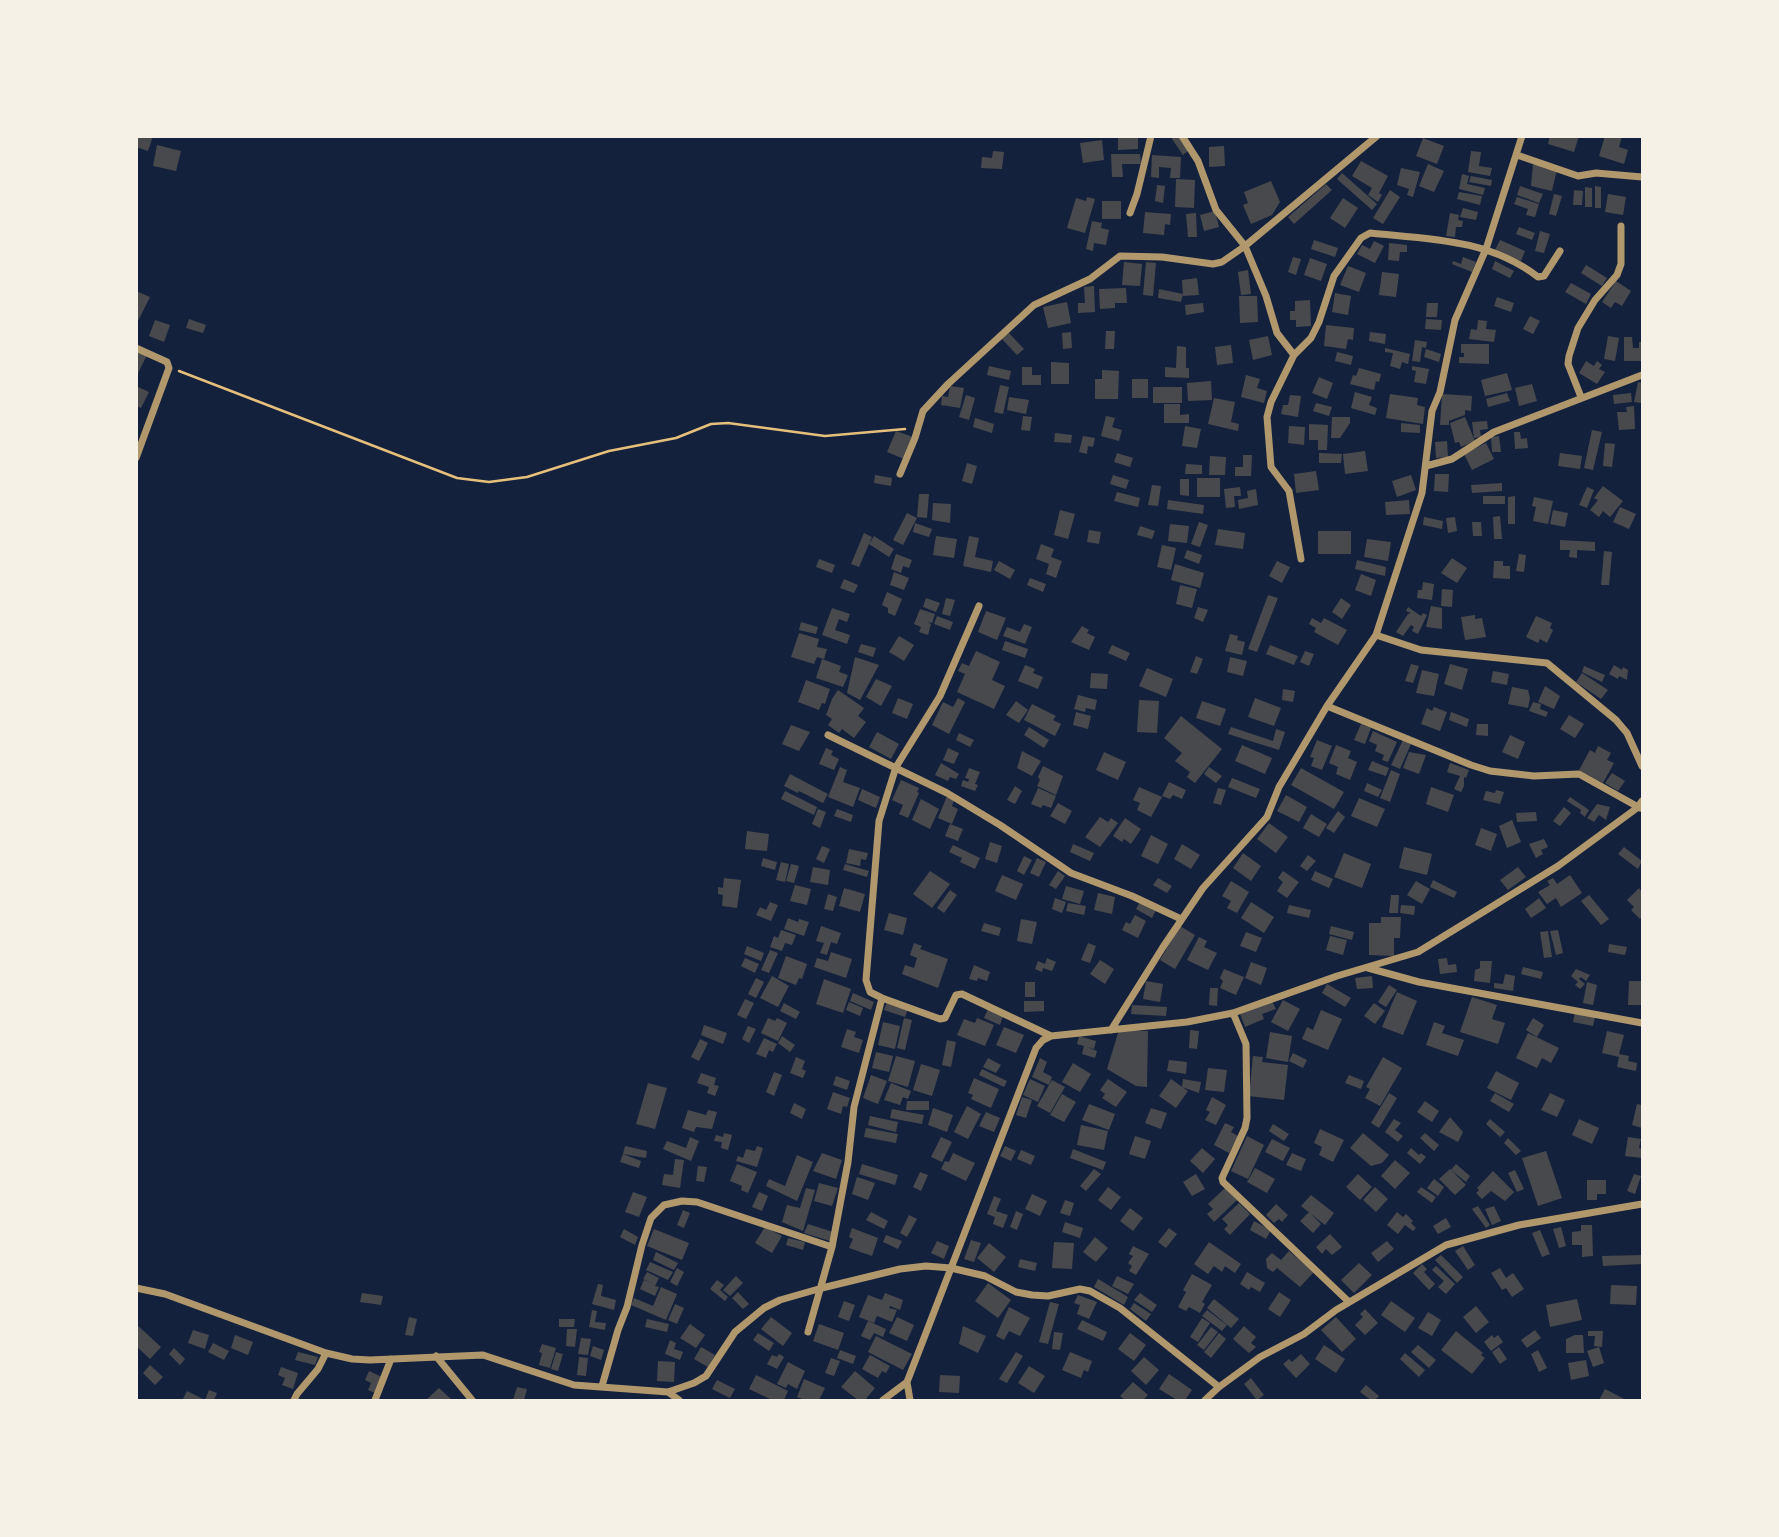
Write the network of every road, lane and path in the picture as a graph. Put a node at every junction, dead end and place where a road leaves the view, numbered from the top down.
1 (1151, 136) edge
2 (1182, 136) edge
3 (1522, 136) edge
4 (1375, 137) edge
5 (1517, 155) junction
6 (1643, 177) edge
7 (1130, 213) dead end
8 (1621, 226) dead end
9 (1245, 246) junction
10 (1486, 249) junction
11 (1560, 251) dead end
12 (136, 348) edge
13 (1294, 355) junction
14 (169, 368) junction
15 (1643, 375) edge
16 (1581, 397) junction
17 (919, 424) junction
18 (136, 458) edge
19 (1426, 466) junction
20 (900, 474) dead end
21 (1301, 559) dead end
22 (979, 606) dead end
23 (1376, 635) junction
24 (1327, 706) junction
25 (828, 735) dead end
26 (1643, 766) edge
27 (896, 767) junction
28 (1643, 801) edge
29 (1640, 808) edge
30 (1181, 919) junction
31 (1367, 968) junction
32 (882, 998) junction
33 (1233, 1013) junction
34 (1643, 1023) edge
35 (1111, 1030) junction
36 (1051, 1036) junction
37 (1643, 1204) edge
38 (832, 1247) junction
39 (951, 1268) junction
40 (136, 1288) edge
41 (822, 1288) junction
42 (1349, 1302) junction
43 (808, 1332) dead end
44 (326, 1353) junction
45 (436, 1356) junction
46 (391, 1359) junction
47 (907, 1382) junction
48 (602, 1387) junction
49 (1219, 1387) junction
50 (668, 1392) junction
51 (294, 1401) edge
52 (375, 1401) edge
53 (472, 1401) edge
54 (679, 1401) edge
55 (883, 1401) edge
56 (910, 1401) edge
57 (1205, 1401) edge

1 - 7 street
2 - 9 street
3 - 5 street
4 - 9 street
5 - 6 street
5 - 10 street
8 - 16 street
9 - 13 street
9 - 17 street
10 - 11 street
10 - 13 street
10 - 19 street
12 - 14 street
13 - 21 street
14 - 17 path
14 - 18 street
15 - 16 street
16 - 19 street
17 - 20 street
19 - 23 street
22 - 27 street
23 - 24 street
23 - 26 street
24 - 29 street
24 - 30 street
25 - 27 street
27 - 30 street
27 - 32 street
28 - 29 street
29 - 31 street
30 - 35 street
31 - 33 street
31 - 34 street
32 - 36 street
32 - 38 street
33 - 35 street
33 - 42 street
35 - 36 street
36 - 39 street
37 - 42 street
38 - 41 street
38 - 48 street
39 - 41 street
39 - 47 street
39 - 49 street
40 - 44 street
41 - 43 street
41 - 50 street
42 - 49 street
44 - 46 street
44 - 51 street
45 - 46 street
45 - 48 street
45 - 53 street
46 - 52 street
47 - 55 street
47 - 56 street
48 - 50 street
49 - 57 street
50 - 54 street

